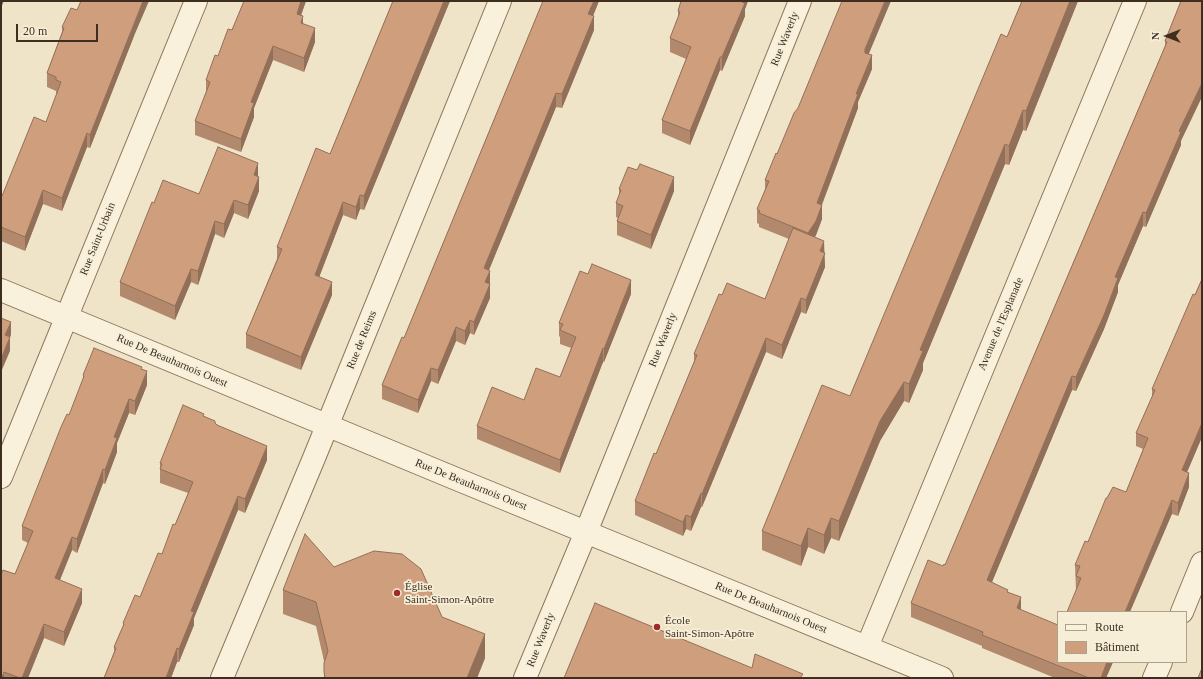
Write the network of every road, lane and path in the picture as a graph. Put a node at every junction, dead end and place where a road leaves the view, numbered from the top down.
1 (196, 1) edge
2 (500, 1) edge
3 (800, 1) edge
4 (1135, 1) edge
5 (1, 290) edge
6 (66, 317) junction
7 (327, 425) junction
8 (1, 477) edge
9 (586, 532) junction
10 (1202, 563) edge
11 (1182, 611) edge
12 (867, 647) junction
13 (1161, 663) edge
14 (222, 678) edge
15 (525, 678) edge
16 (942, 678) edge
17 (1154, 678) edge

1 - 6 street, Rue Saint-Urbain
2 - 7 street, Rue de Reims
3 - 9 street, Rue Waverly
4 - 12 street, Avenue de l'Esplanade
5 - 6 street, Rue De Beauharnois Ouest
6 - 7 street, Rue De Beauharnois Ouest
6 - 8 street, Rue Saint-Urbain
7 - 9 street, Rue De Beauharnois Ouest
7 - 14 street, Rue de Reims
9 - 12 street, Rue De Beauharnois Ouest
9 - 15 street, Rue Waverly
10 - 11 street
12 - 16 street, Rue De Beauharnois Ouest
13 - 17 street

